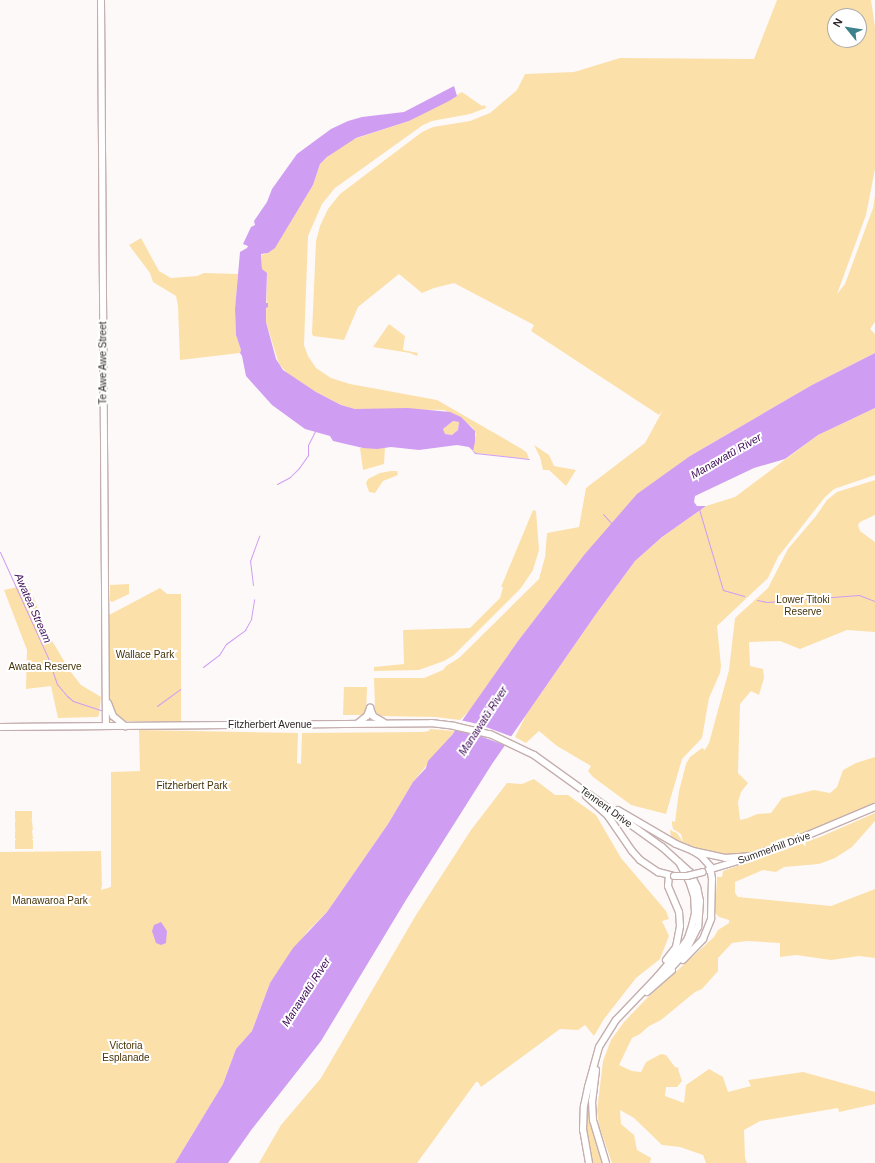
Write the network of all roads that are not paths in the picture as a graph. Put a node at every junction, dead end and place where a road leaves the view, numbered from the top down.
1 (101, 0) edge
2 (105, 680) junction
3 (356, 724) junction
4 (386, 724) junction
5 (0, 726) edge
6 (106, 726) junction
7 (125, 726) junction
8 (534, 755) joint
9 (559, 773) junction
10 (583, 790) junction
11 (875, 807) edge
12 (693, 851) junction
13 (753, 856) junction
14 (711, 869) junction
15 (671, 875) junction
16 (633, 1002) junction
17 (599, 1047) junction
18 (589, 1163) edge
19 (606, 1163) edge

1 - 2 main road, Te Awe Awe Street
2 - 6 main road, Te Awe Awe Street
2 - 7 main road
3 - 4 main road, Fitzherbert Avenue
3 - 4 main road
3 - 7 main road, Fitzherbert Avenue
4 - 8 main road, Fitzherbert Avenue
5 - 6 main road, Fitzherbert Avenue
6 - 7 main road, Fitzherbert Avenue
8 - 9 main road, Tennent Drive
9 - 10 main road, Tennent Drive
9 - 15 main road
10 - 12 main road
10 - 16 main road, Tennent Drive
11 - 13 main road, Summerhill Drive
12 - 13 main road
12 - 14 main road
13 - 14 main road, Summerhill Drive
14 - 15 main road, Summerhill Drive, bridge
14 - 16 main road
15 - 16 main road
16 - 17 main road, Tennent Drive
17 - 18 main road, Tennent Drive
17 - 19 main road, Tennent Drive

